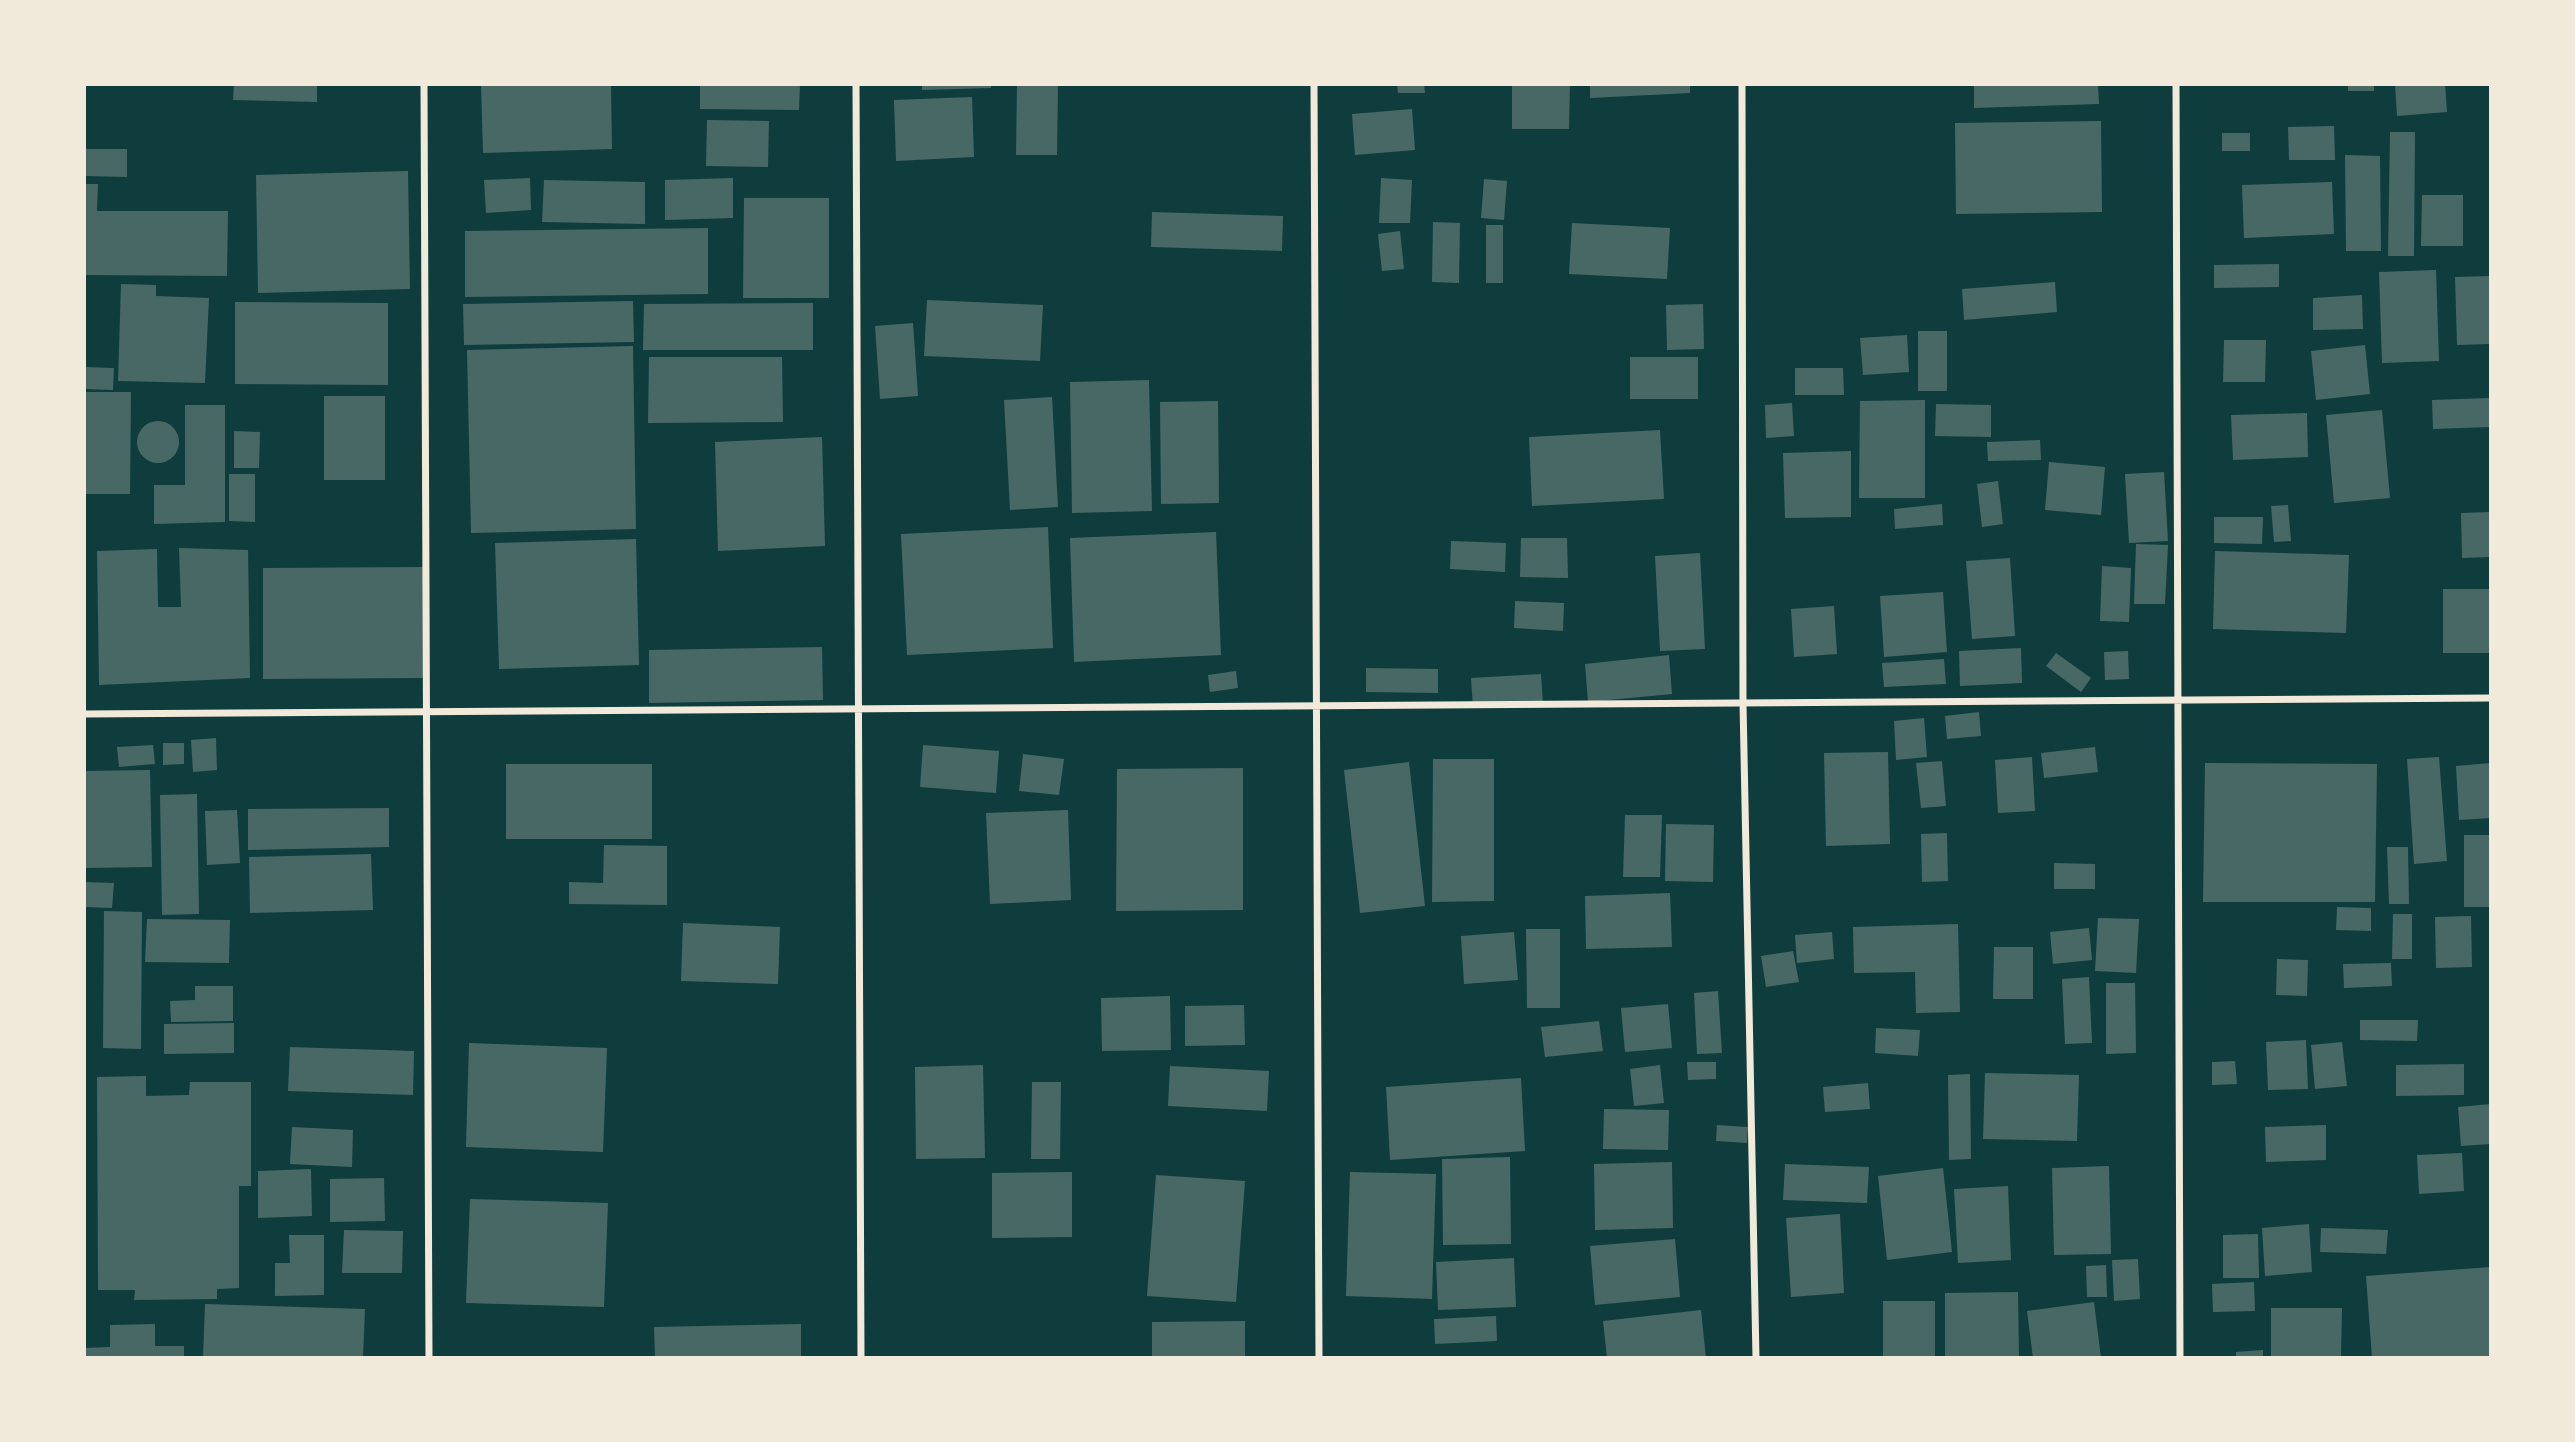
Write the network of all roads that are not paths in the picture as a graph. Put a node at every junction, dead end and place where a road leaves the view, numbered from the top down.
1 (424, 84) edge
2 (856, 84) edge
3 (1314, 84) edge
4 (1742, 84) edge
5 (2176, 84) edge
6 (2491, 698) edge
7 (2178, 701) junction
8 (1743, 704) junction
9 (1317, 706) junction
10 (858, 709) junction
11 (426, 712) junction
12 (84, 714) edge
13 (429, 1358) edge
14 (860, 1358) edge
15 (1320, 1358) edge
16 (1756, 1358) edge
17 (2180, 1358) edge

1 - 11 street
2 - 10 street
3 - 9 street
4 - 8 street
5 - 7 street
6 - 7 street
7 - 8 street
7 - 17 street
8 - 9 street
8 - 16 street
9 - 10 street
9 - 15 street
10 - 11 street
10 - 14 street
11 - 12 street
11 - 13 street

